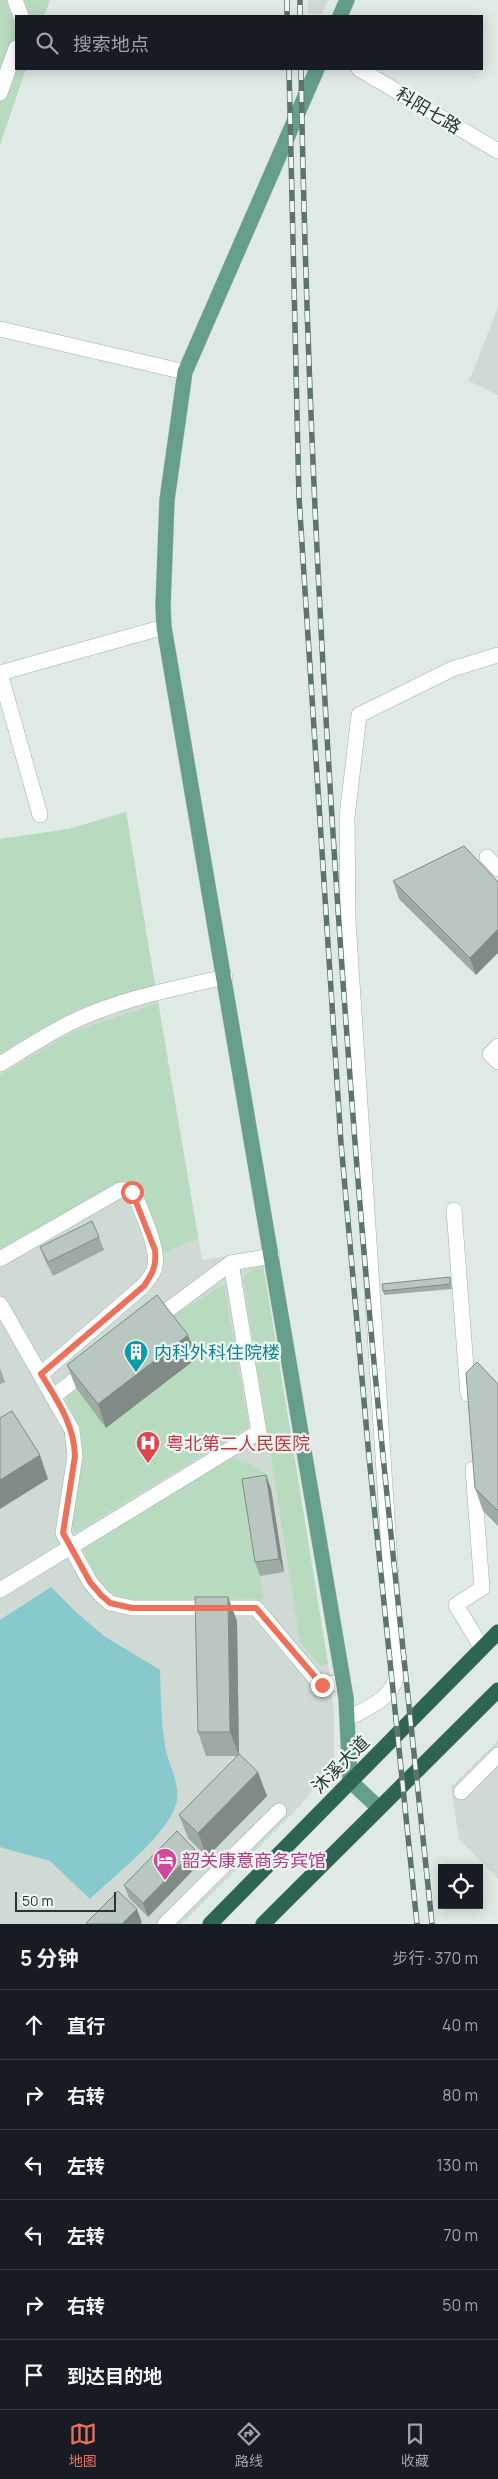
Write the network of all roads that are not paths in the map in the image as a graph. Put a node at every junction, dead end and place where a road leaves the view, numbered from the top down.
1 (15, 0) edge
2 (347, 0) edge
3 (21, 15) edge
4 (340, 15) edge
5 (15, 51) edge
6 (317, 70) edge
7 (361, 70) edge
8 (0, 93) edge
9 (498, 151) edge
10 (0, 329) edge
11 (185, 372) junction
12 (164, 628) junction
13 (498, 655) edge
14 (40, 815) dead end
15 (487, 857) dead end
16 (498, 869) edge
17 (225, 977) junction
18 (498, 1046) edge
19 (498, 1062) edge
20 (0, 1064) edge
21 (454, 1210) dead end
22 (272, 1256) junction
23 (0, 1259) edge
24 (231, 1263) junction
25 (0, 1304) edge
26 (138, 1332) edge
27 (100, 1361) edge
28 (41, 1374) junction
29 (54, 1396) junction
30 (468, 1404) edge
31 (472, 1453) edge
32 (71, 1547) junction
33 (0, 1590) edge
34 (498, 1632) edge
35 (482, 1648) junction
36 (343, 1682) junction
37 (496, 1696) edge
38 (347, 1719) junction
39 (498, 1755) edge
40 (350, 1781) junction
41 (461, 1792) dead end
42 (379, 1808) junction
43 (278, 1811) dead end
44 (165, 1924) edge
45 (210, 1924) edge
46 (263, 1924) edge

1 - 3 street
2 - 4 main road
5 - 8 street
6 - 11 main road
7 - 9 street, 科阳七路
10 - 11 street
11 - 12 main road
12 - 14 street
12 - 17 main road
13 - 38 street
15 - 16 street
17 - 20 street
17 - 22 main road
18 - 19 street
21 - 30 street
22 - 24 street
22 - 36 main road
23 - 28 street
24 - 26 street
24 - 32 street
25 - 28 street
27 - 29 street
28 - 29 street
29 - 32 street
31 - 35 street
32 - 33 street
32 - 36 street
34 - 35 highway, 沐溪大道
35 - 40 highway, 沐溪大道
36 - 38 main road
37 - 42 highway
38 - 40 main road
39 - 41 street
40 - 42 main road
40 - 45 highway, 沐溪大道
42 - 46 highway
43 - 44 street

